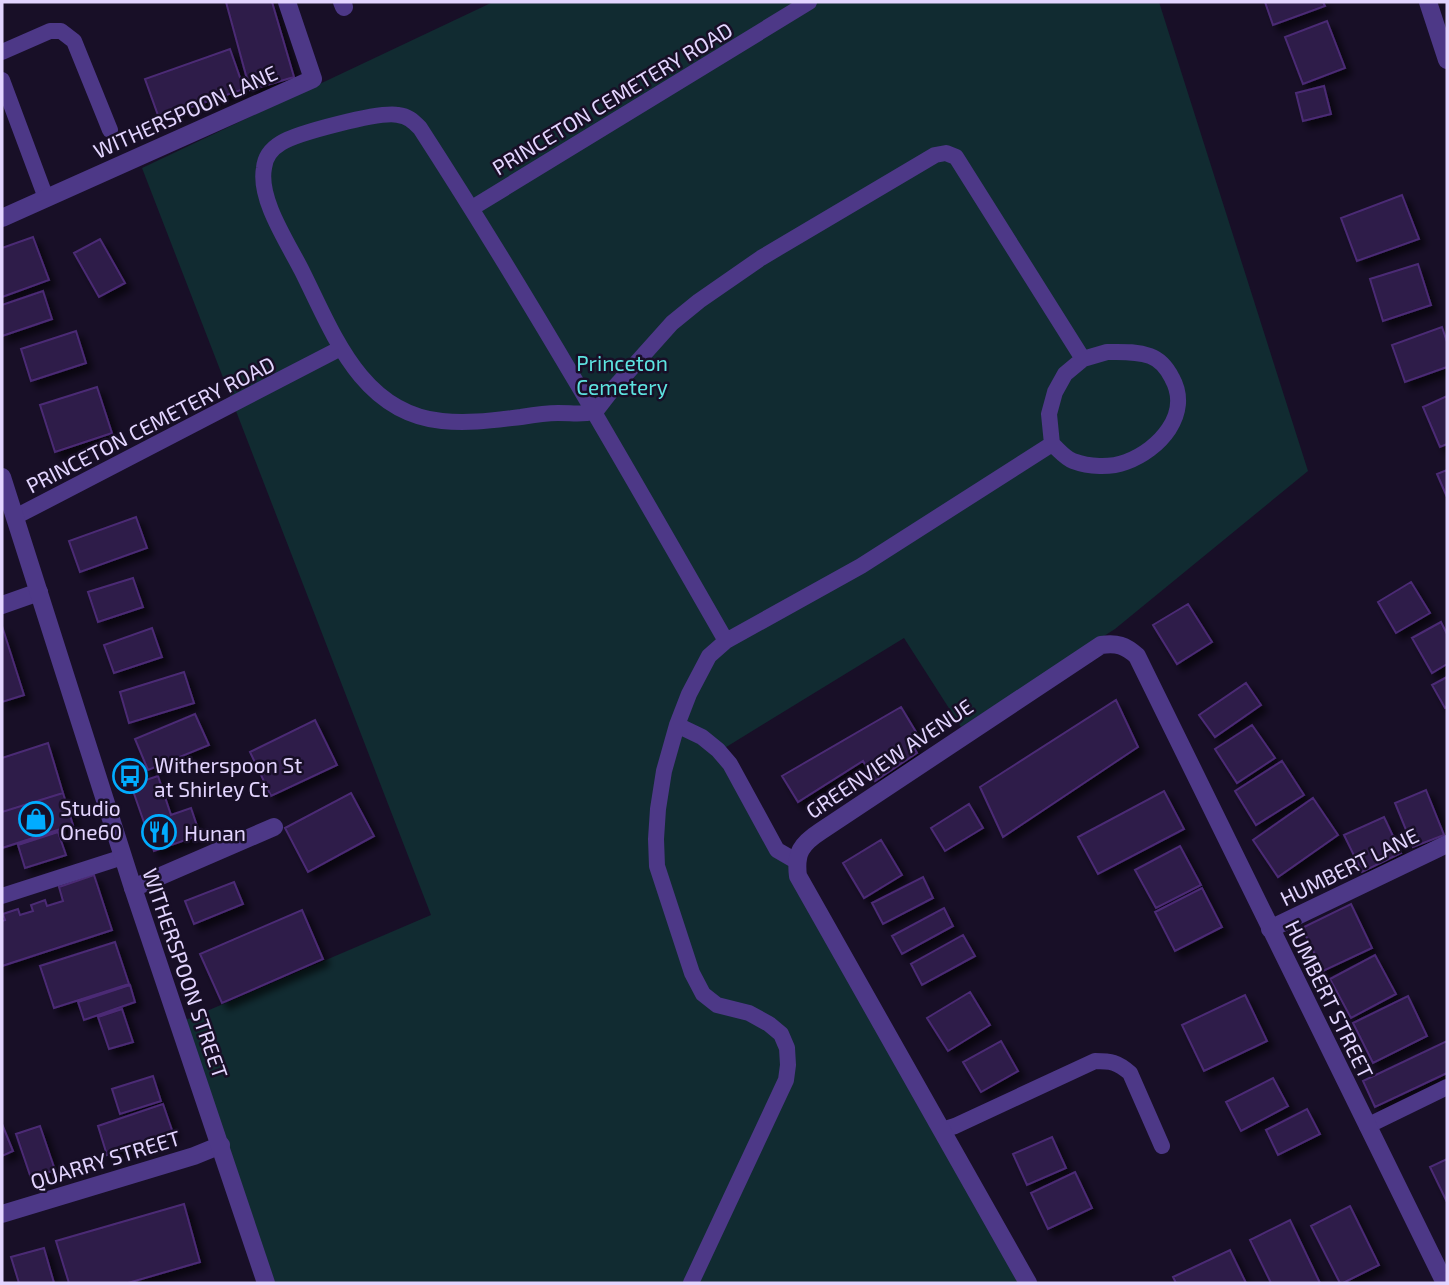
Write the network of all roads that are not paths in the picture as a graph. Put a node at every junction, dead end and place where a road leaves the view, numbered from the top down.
1 (287, 2) edge
2 (809, 2) edge
3 (1428, 2) edge
4 (2, 51) edge
5 (1447, 60) edge
6 (2, 80) edge
7 (110, 130) dead end
8 (47, 198) junction
9 (472, 208) junction
10 (2, 218) edge
11 (341, 348) junction
12 (1083, 359) junction
13 (595, 412) junction
14 (1052, 444) junction
15 (2, 477) edge
16 (15, 517) junction
17 (39, 592) junction
18 (2, 605) edge
19 (726, 640) junction
20 (677, 725) junction
21 (1176, 736) joint
22 (274, 827) dead end
23 (1447, 844) edge
24 (123, 857) junction
25 (796, 861) junction
26 (133, 888) junction
27 (2, 896) edge
28 (1270, 929) junction
29 (1447, 1087) edge
30 (1367, 1126) junction
31 (942, 1130) junction
32 (221, 1145) junction
33 (1162, 1146) dead end
34 (2, 1214) edge
35 (1445, 1282) edge
36 (266, 1283) edge
37 (691, 1283) edge
38 (1028, 1283) edge

1 - 8 street, WITHERSPOON LANE
2 - 9 lane, PRINCETON CEMETERY ROAD
3 - 5 street
4 - 7 lane
6 - 8 lane
8 - 10 street, WITHERSPOON LANE
9 - 11 lane
9 - 13 lane
11 - 13 lane
11 - 16 lane, PRINCETON CEMETERY ROAD
12 - 13 lane
12 - 14 lane
12 - 14 lane
13 - 19 lane
14 - 19 lane
15 - 16 street, WITHERSPOON STREET
16 - 17 street, WITHERSPOON STREET
17 - 18 street
17 - 24 street, WITHERSPOON STREET
19 - 20 lane
20 - 25 lane
20 - 37 lane
21 - 25 street, GREENVIEW AVENUE
21 - 28 street, HUMBERT STREET
22 - 26 street
23 - 28 street, HUMBERT LANE
24 - 26 street, WITHERSPOON STREET
24 - 27 lane
25 - 31 street
26 - 32 street, WITHERSPOON STREET
28 - 30 street, HUMBERT STREET
29 - 30 lane
30 - 35 street, HUMBERT STREET
31 - 33 lane
31 - 38 street
32 - 34 street, QUARRY STREET
32 - 36 street, WITHERSPOON STREET

